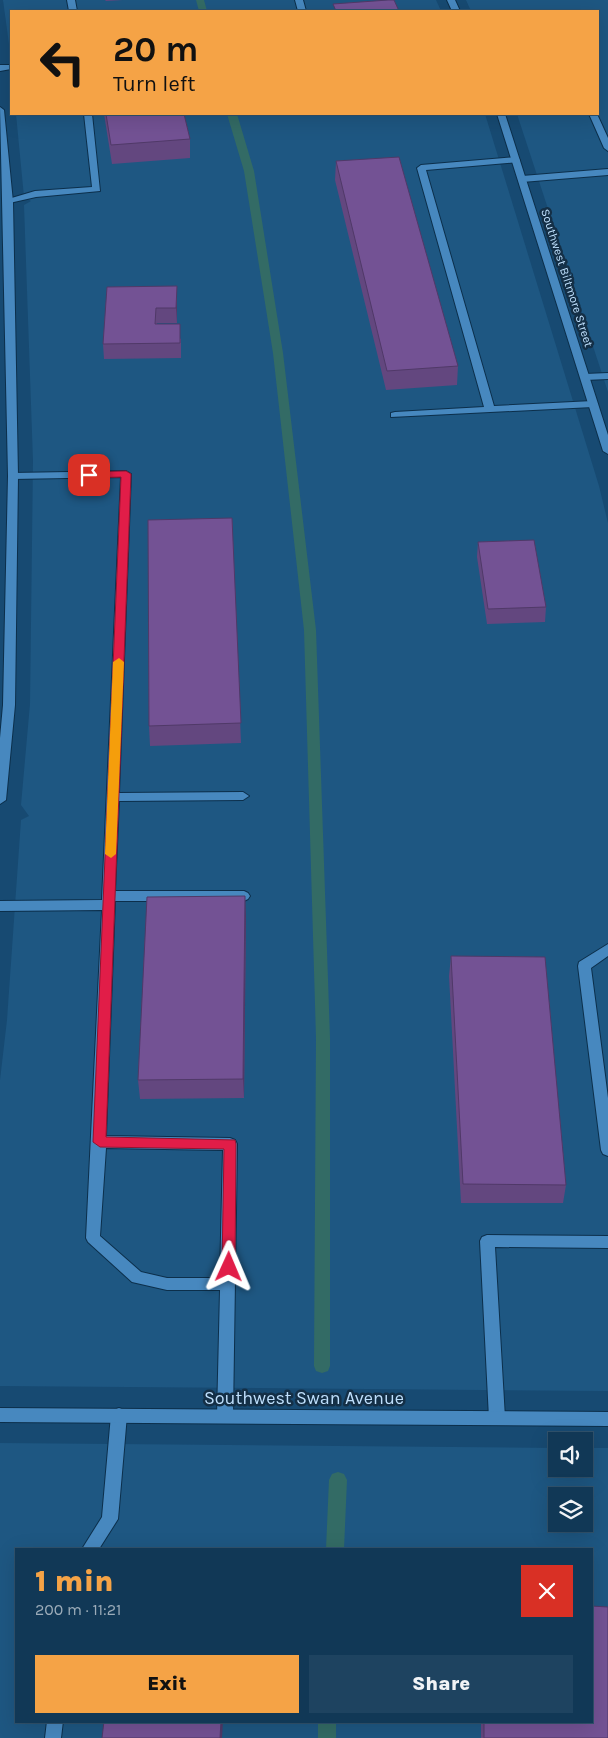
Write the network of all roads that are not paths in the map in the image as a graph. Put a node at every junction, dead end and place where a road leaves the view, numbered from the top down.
1 (0, 110) edge
2 (88, 115) edge
3 (501, 115) edge
4 (593, 115) edge
5 (608, 148) edge
6 (516, 160) junction
7 (608, 172) edge
8 (522, 179) junction
9 (4, 200) edge
10 (608, 376) edge
11 (585, 377) junction
12 (593, 404) junction
13 (490, 410) junction
14 (395, 415) dead end
15 (608, 451) edge
16 (7, 476) edge
17 (243, 796) dead end
18 (113, 797) junction
19 (0, 800) edge
20 (244, 896) edge
21 (109, 901) junction
22 (0, 906) edge
23 (608, 949) edge
24 (100, 1142) junction
25 (608, 1150) edge
26 (608, 1242) edge
27 (228, 1284) junction
28 (0, 1415) edge
29 (119, 1415) junction
30 (226, 1416) junction
31 (497, 1418) junction
32 (608, 1419) edge
33 (91, 1548) edge
34 (55, 1723) edge
35 (53, 1738) edge

1 - 9 main road
2 - 9 main road
3 - 6 main road, Southwest Biltmore Street
4 - 5 main road
6 - 8 main road, Southwest Biltmore Street
6 - 13 main road
7 - 8 main road
8 - 11 main road, Southwest Biltmore Street
9 - 16 main road
10 - 11 main road
11 - 12 main road, Southwest Biltmore Street
12 - 13 main road
12 - 15 main road, Southwest Biltmore Street
13 - 14 main road
16 - 18 main road
16 - 19 main road
17 - 18 main road
18 - 21 main road
20 - 21 main road
21 - 22 main road
21 - 24 main road
23 - 25 main road
24 - 27 main road
24 - 27 main road
26 - 31 main road
27 - 30 main road
28 - 29 main road, Southwest Swan Avenue
29 - 30 main road, Southwest Swan Avenue
29 - 33 main road
30 - 31 main road, Southwest Swan Avenue
31 - 32 main road, Southwest Swan Avenue
34 - 35 main road

